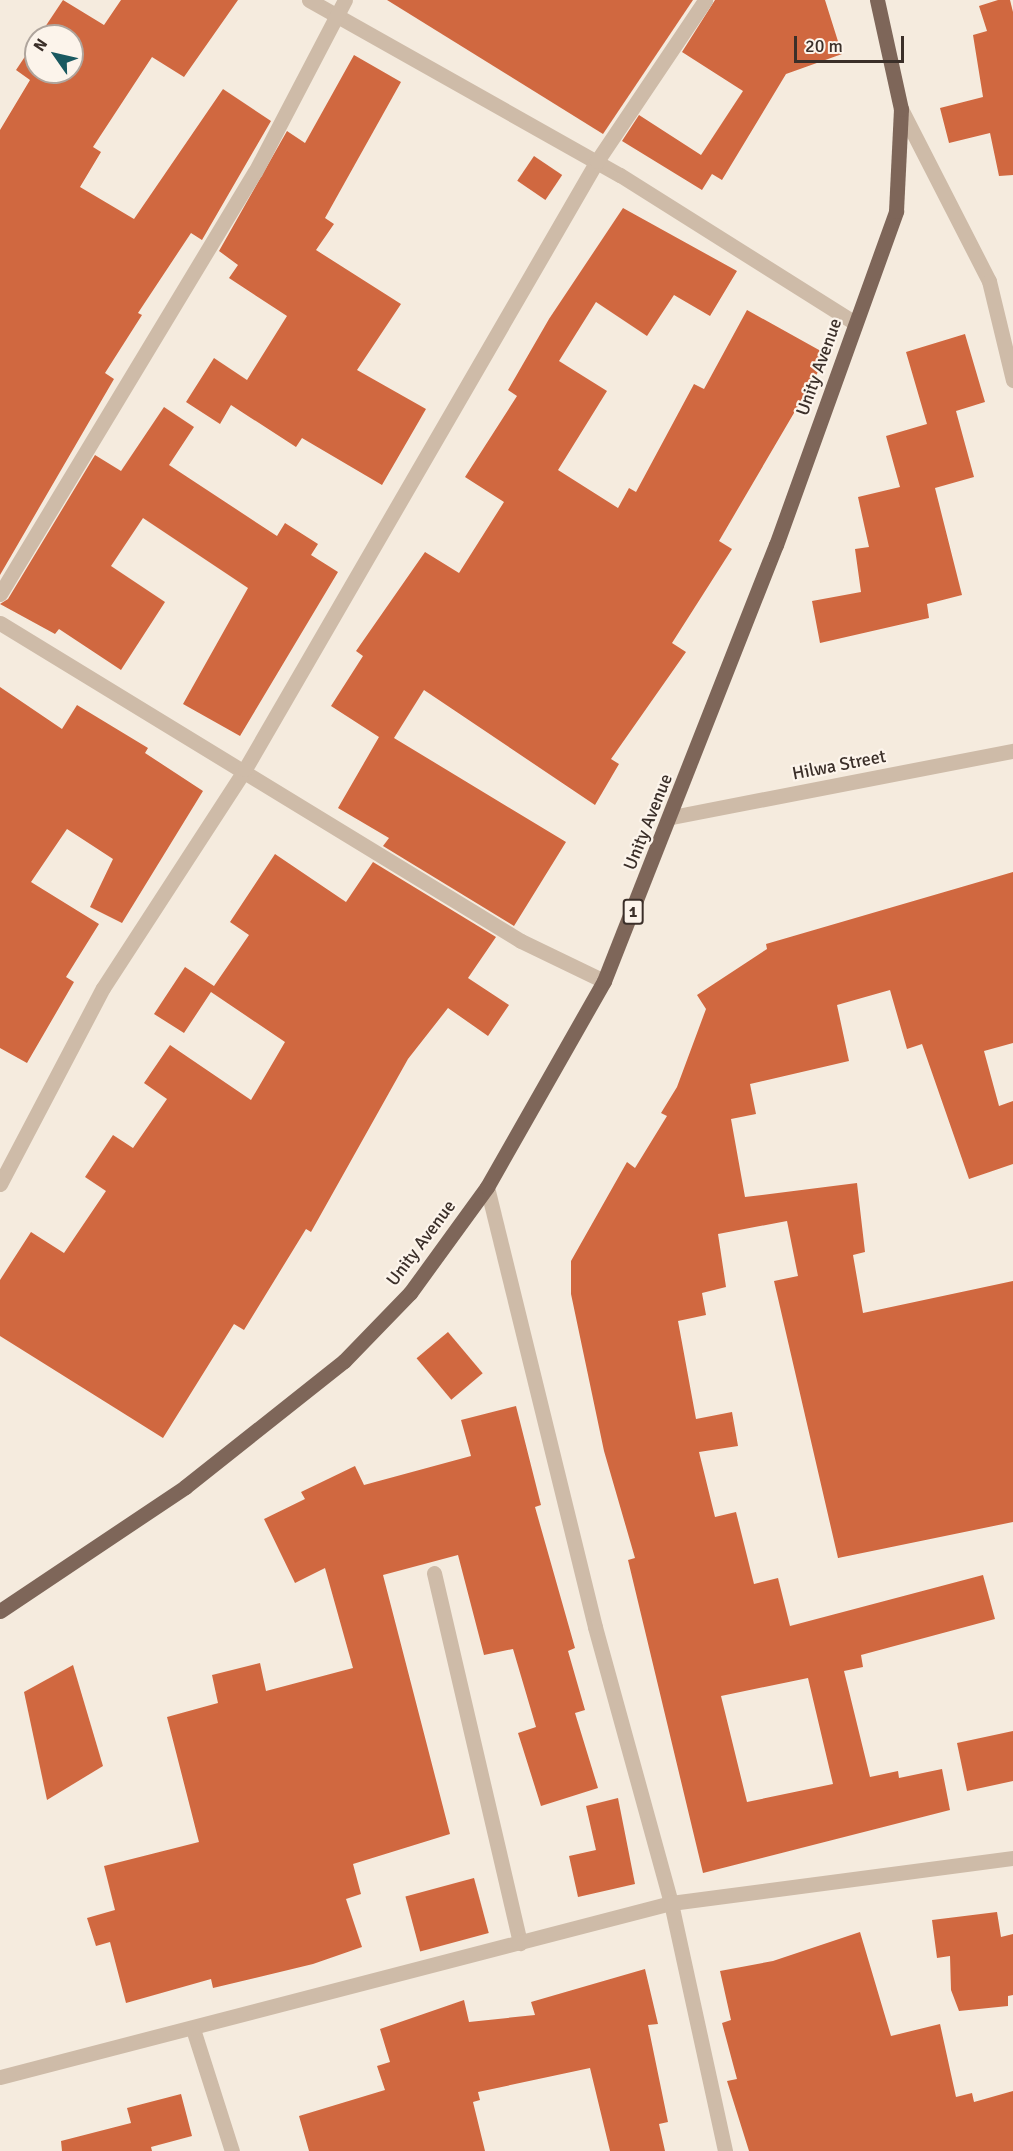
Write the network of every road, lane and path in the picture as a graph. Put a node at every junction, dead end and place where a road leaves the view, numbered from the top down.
1 (309, 0) edge
2 (345, 0) edge
3 (705, 0) edge
4 (877, 0) edge
5 (335, 16) junction
6 (901, 109) junction
7 (597, 162) junction
8 (855, 323) junction
9 (1013, 381) edge
10 (0, 594) edge
11 (0, 623) edge
12 (1013, 751) edge
13 (245, 770) junction
14 (672, 817) junction
15 (604, 981) junction
16 (0, 1184) edge
17 (488, 1187) junction
18 (434, 1573) dead end
19 (0, 1611) edge
20 (1013, 1858) edge
21 (671, 1902) junction
22 (520, 1942) junction
23 (193, 2030) junction
24 (0, 2077) edge
25 (232, 2151) edge
26 (725, 2151) edge

1 - 5 street
2 - 5 street
3 - 7 street
4 - 6 main road, Unity Avenue / 1
5 - 7 street
5 - 10 street
6 - 8 main road, Unity Avenue / 1
6 - 9 street
7 - 8 street
7 - 13 street
8 - 14 main road, Unity Avenue / 1
11 - 13 street
12 - 14 street, Hilwa Street
13 - 15 street
13 - 16 street
14 - 15 main road, Unity Avenue / 1
15 - 17 main road, Unity Avenue / 1
17 - 19 main road, Unity Avenue / 1
17 - 21 street
18 - 22 street
20 - 21 street
21 - 22 street
21 - 26 street
22 - 23 street
23 - 24 street
23 - 25 street

